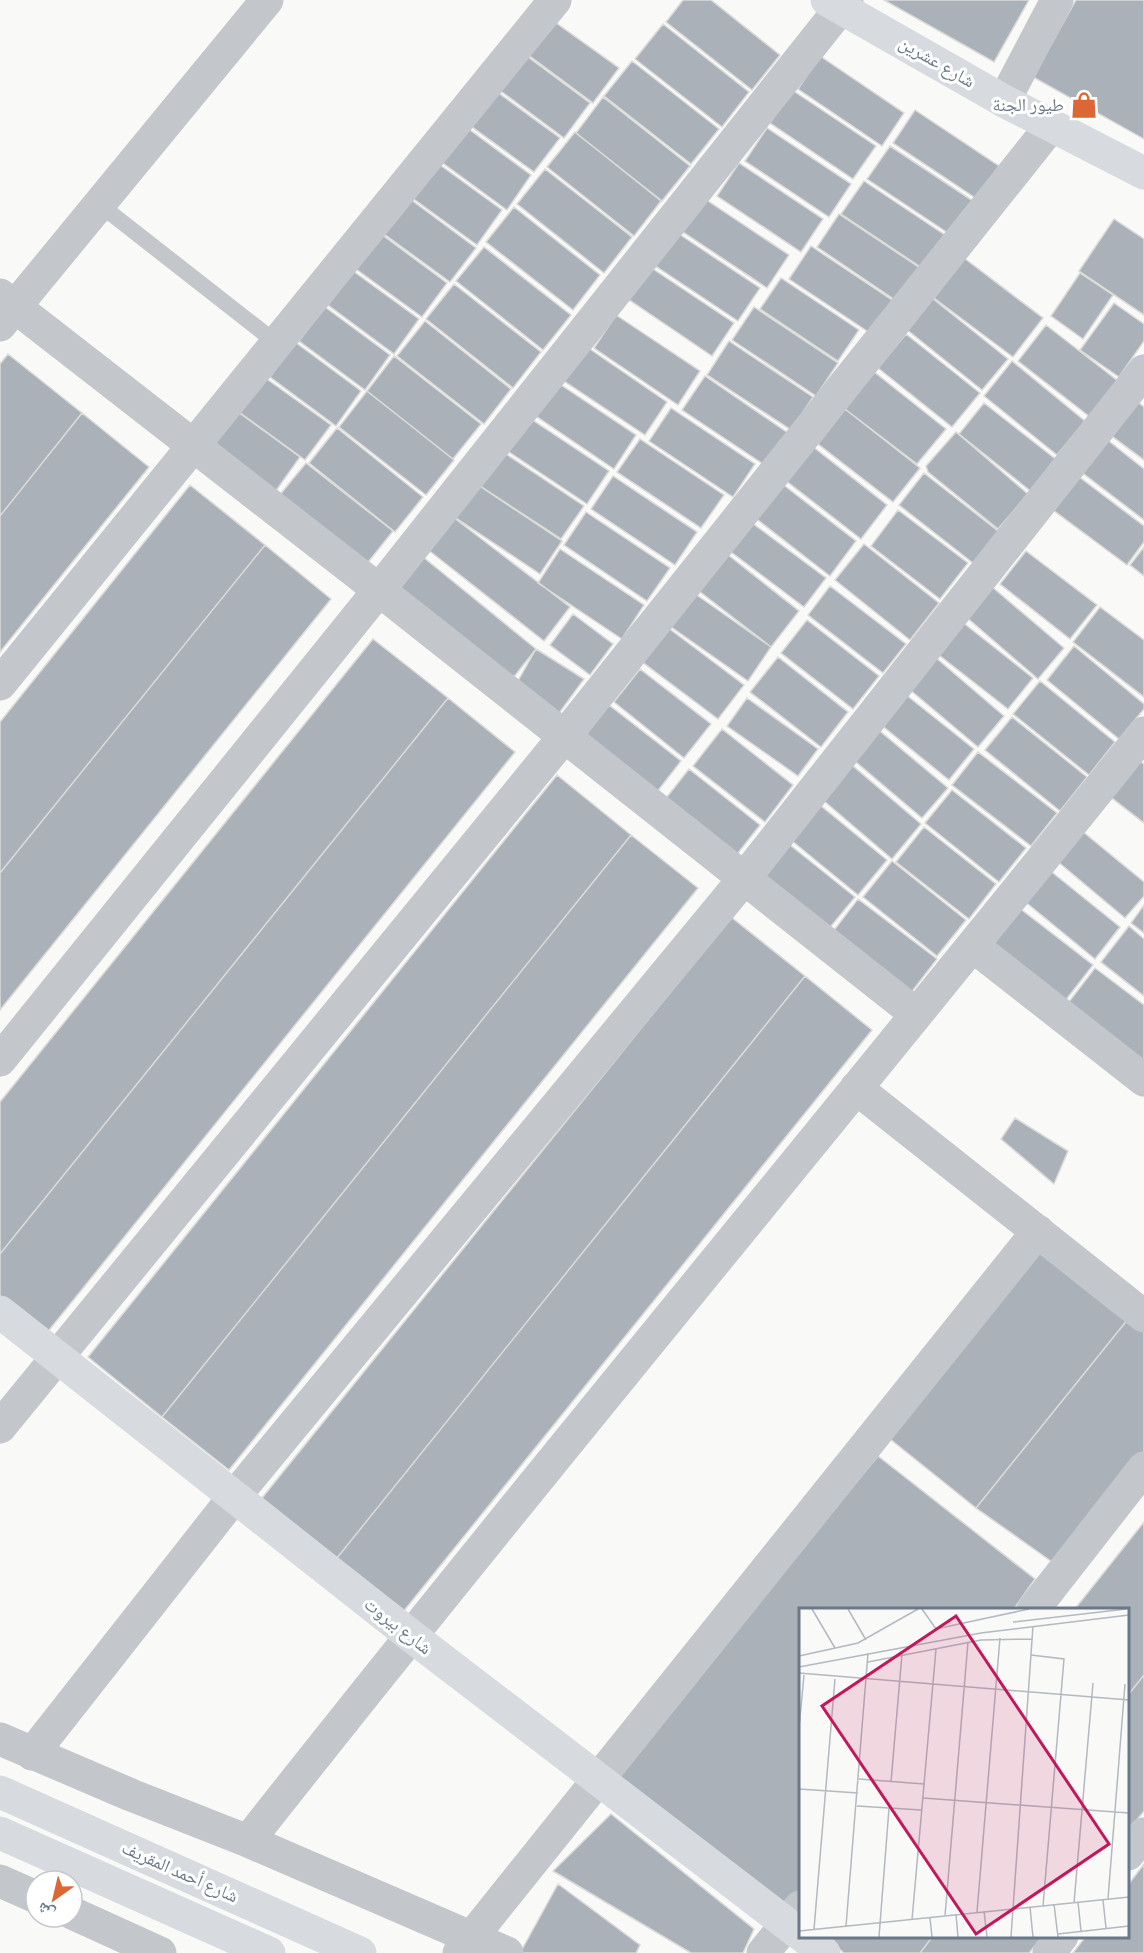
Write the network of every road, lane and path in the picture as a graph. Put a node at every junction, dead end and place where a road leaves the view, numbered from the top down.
1 (267, 0) edge
2 (555, 0) edge
3 (1057, 0) edge
4 (839, 3) edge
5 (1004, 100) junction
6 (1051, 126) junction
7 (1144, 173) edge
8 (99, 204) junction
9 (5, 309) edge
10 (278, 344) junction
11 (1144, 371) edge
12 (194, 447) junction
13 (379, 590) junction
14 (0, 684) edge
15 (1144, 733) edge
16 (564, 737) junction
17 (743, 879) junction
18 (973, 946) junction
19 (916, 1014) junction
20 (0, 1059) edge
21 (1144, 1080) edge
22 (856, 1088) junction
23 (1038, 1231) junction
24 (0, 1312) edge
25 (1144, 1316) edge
26 (57, 1356) junction
27 (0, 1427) edge
28 (1144, 1468) edge
29 (234, 1497) junction
30 (1035, 1608) edge
31 (410, 1635) junction
32 (0, 1739) edge
33 (32, 1754) junction
34 (598, 1779) junction
35 (0, 1792) edge
36 (0, 1833) edge
37 (1144, 1834) edge
38 (248, 1841) junction
39 (1129, 1853) edge
40 (0, 1881) edge
41 (24, 1892) edge
42 (84, 1918) edge
43 (798, 1925) edge
44 (810, 1938) edge
45 (1060, 1938) edge
46 (465, 1945) edge
47 (160, 1953) edge
48 (269, 1953) edge
49 (360, 1953) edge
50 (507, 1953) edge
51 (763, 1953) edge
52 (824, 1953) edge
53 (1049, 1953) edge

1 - 8 street
2 - 10 street
3 - 5 street
4 - 5 main road, شارع عشرين
4 - 13 street
5 - 6 main road, شارع عشرين
6 - 7 main road, شارع عشرين
6 - 16 street
8 - 9 street
8 - 10 lane
9 - 12 street
10 - 12 street
11 - 17 street
12 - 13 street
12 - 14 street
13 - 16 street
13 - 20 street
15 - 18 street
16 - 17 street
16 - 26 street
17 - 19 street
17 - 29 street
18 - 19 street
18 - 21 street
19 - 22 street
22 - 23 street
22 - 31 street
23 - 25 street
23 - 34 street
24 - 26 main road, شارع بيروت
26 - 27 street
26 - 29 main road, شارع بيروت
28 - 30 street
29 - 31 main road, شارع بيروت
29 - 33 street
31 - 34 main road, شارع بيروت
31 - 38 street
32 - 33 street
33 - 38 street
34 - 43 main road, شارع بيروت
34 - 46 street
35 - 49 main road, شارع أحمد المقريف
36 - 48 main road, شارع أحمد المقريف
37 - 39 street
38 - 46 street
40 - 41 street
42 - 47 street
43 - 51 street
44 - 52 main road, شارع بيروت
45 - 53 street
46 - 50 street

